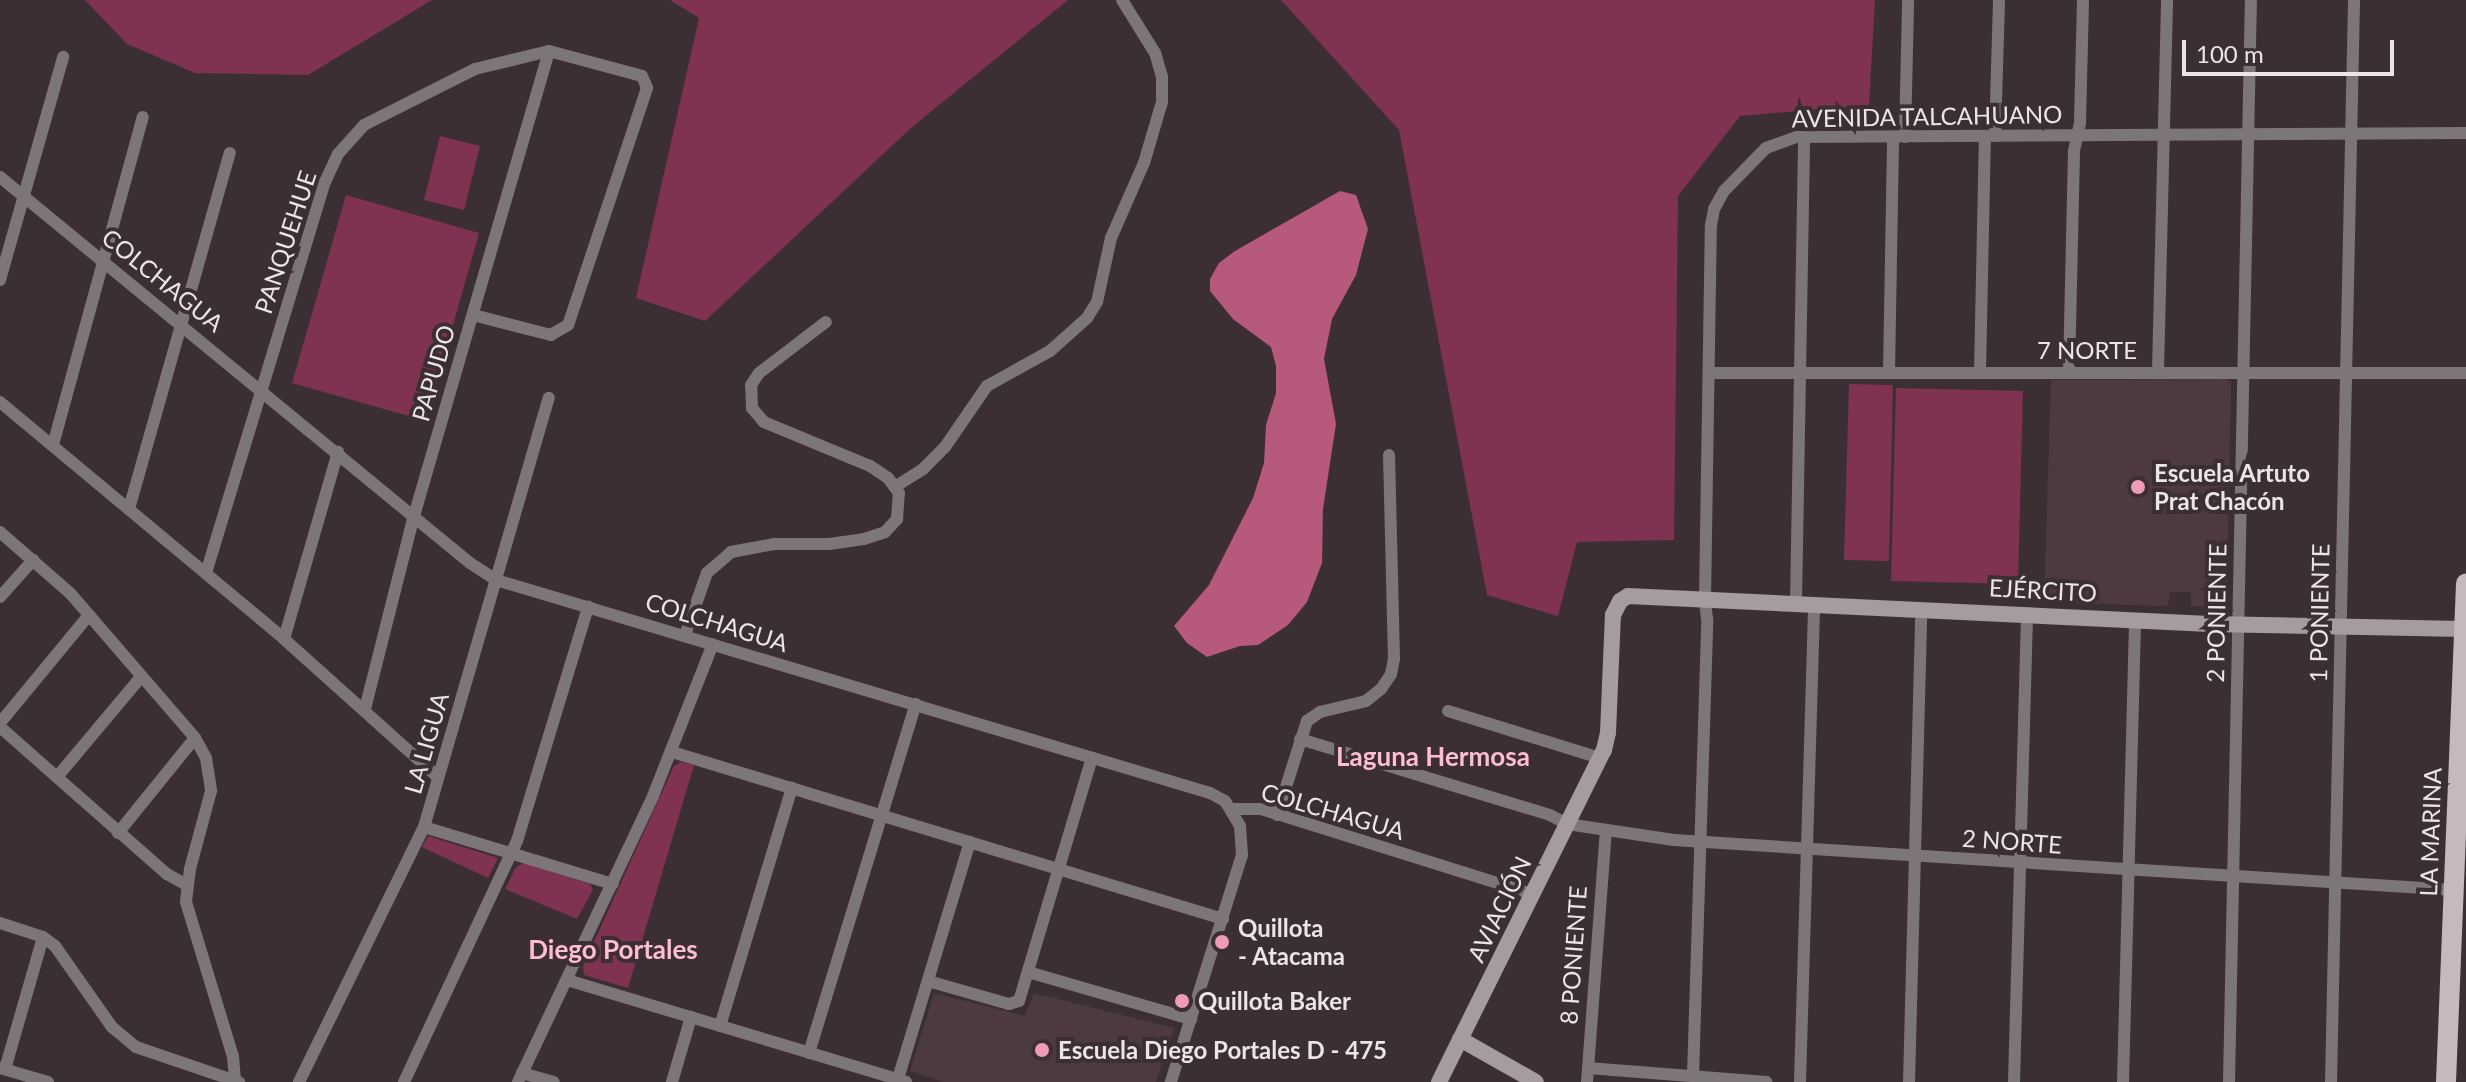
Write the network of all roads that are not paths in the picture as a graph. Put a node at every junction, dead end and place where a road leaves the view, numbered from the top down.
1 (1122, 0) edge
2 (1908, 0) edge
3 (1999, 0) edge
4 (2083, 0) edge
5 (2167, 0) edge
6 (2251, 0) edge
7 (2354, 0) edge
8 (549, 51) junction
9 (63, 57) dead end
10 (143, 117) dead end
11 (2351, 133) junction
12 (2466, 133) edge
13 (2248, 134) junction
14 (2077, 135) junction
15 (2164, 135) junction
16 (1990, 136) junction
17 (1804, 137) junction
18 (1899, 137) junction
19 (230, 153) dead end
20 (0, 177) edge
21 (24, 195) junction
22 (103, 260) junction
23 (0, 280) edge
24 (473, 315) junction
25 (826, 322) dead end
26 (183, 325) junction
27 (2158, 371) junction
28 (2243, 371) junction
29 (1889, 372) junction
30 (1980, 372) junction
31 (2069, 372) junction
32 (2346, 372) junction
33 (1709, 373) junction
34 (1800, 373) junction
35 (2466, 373) edge
36 (262, 388) junction
37 (549, 398) dead end
38 (0, 402) edge
39 (53, 445) junction
40 (338, 452) junction
41 (1389, 455) dead end
42 (896, 486) junction
43 (129, 509) junction
44 (414, 516) junction
45 (0, 532) edge
46 (33, 560) junction
47 (206, 573) junction
48 (496, 580) junction
49 (2466, 583) edge
50 (0, 597) edge
51 (1705, 599) junction
52 (1796, 603) junction
53 (1814, 604) junction
54 (588, 607) junction
55 (1921, 609) junction
56 (89, 615) junction
57 (2027, 615) junction
58 (2135, 620) junction
59 (2238, 623) junction
60 (2340, 625) junction
61 (2465, 629) edge
62 (685, 635) junction
63 (284, 639) junction
64 (713, 644) junction
65 (141, 677) junction
66 (916, 704) junction
67 (365, 709) junction
68 (1448, 711) dead end
69 (2463, 718) edge
70 (0, 725) edge
71 (195, 738) junction
72 (1300, 739) junction
73 (672, 752) junction
74 (1092, 758) junction
75 (1600, 758) junction
76 (57, 777) junction
77 (438, 777) junction
78 (792, 788) junction
79 (1232, 809) junction
80 (883, 815) junction
81 (1277, 815) junction
82 (2462, 819) edge
83 (1567, 824) junction
84 (424, 827) junction
85 (1606, 831) junction
86 (118, 833) junction
87 (970, 842) junction
88 (1701, 843) junction
89 (1808, 850) junction
90 (512, 853) junction
91 (1915, 857) junction
92 (2020, 864) junction
93 (1059, 869) junction
94 (2129, 871) junction
95 (2233, 878) junction
96 (2335, 882) junction
97 (613, 884) junction
98 (187, 885) junction
99 (2454, 890) junction
100 (1533, 894) junction
101 (1223, 919) junction
102 (2460, 920) edge
103 (0, 923) edge
104 (43, 937) junction
105 (1028, 972) junction
106 (567, 980) junction
107 (928, 981) junction
108 (691, 1017) junction
109 (1191, 1019) junction
110 (2458, 1019) edge
111 (720, 1026) junction
112 (0, 1029) edge
113 (15, 1034) junction
114 (1460, 1039) junction
115 (809, 1053) junction
116 (2, 1068) edge
117 (1588, 1068) junction
118 (1693, 1076) junction
119 (520, 1077) edge
120 (900, 1081) edge
121 (1440, 1081) edge
122 (48, 1082) edge
123 (236, 1082) edge
124 (299, 1082) edge
125 (404, 1082) edge
126 (554, 1082) edge
127 (672, 1082) edge
128 (1171, 1082) edge
129 (1536, 1082) edge
130 (1587, 1082) edge
131 (1766, 1082) edge
132 (1800, 1082) edge
133 (1909, 1082) edge
134 (2014, 1082) edge
135 (2123, 1082) edge
136 (2229, 1082) edge
137 (2331, 1082) edge
138 (2446, 1082) edge

1 - 42 street
2 - 18 street
3 - 16 street
4 - 14 street
5 - 15 street
6 - 13 street, 2 PONIENTE
7 - 11 street, 1 PONIENTE
8 - 24 street, PAPUDO
8 - 24 street
8 - 36 street, PANQUEHUE
9 - 21 street
10 - 22 street
11 - 12 street, AVENIDA TALCAHUANO
11 - 13 street, AVENIDA TALCAHUANO
11 - 32 street, 1 PONIENTE
13 - 15 street, AVENIDA TALCAHUANO
13 - 28 street, 2 PONIENTE
14 - 15 street, AVENIDA TALCAHUANO
14 - 16 street, AVENIDA TALCAHUANO
14 - 31 street
15 - 27 street
16 - 18 street, AVENIDA TALCAHUANO
16 - 30 street
17 - 18 street, AVENIDA TALCAHUANO
17 - 33 street, AVENIDA TALCAHUANO
17 - 34 street
18 - 29 street
19 - 26 street
20 - 21 street, COLCHAGUA
21 - 22 street, COLCHAGUA
21 - 23 street
22 - 26 street, COLCHAGUA
22 - 39 street
24 - 44 street, PAPUDO
25 - 42 street
26 - 36 street, COLCHAGUA
26 - 43 street
27 - 28 street, 7 NORTE
27 - 31 street, 7 NORTE
28 - 32 street, 7 NORTE
28 - 59 street, 2 PONIENTE
29 - 30 street, 7 NORTE
29 - 34 street, 7 NORTE
30 - 31 street, 7 NORTE
32 - 35 street, 7 NORTE
32 - 60 street, 1 PONIENTE
33 - 34 street, 7 NORTE
33 - 51 street, AVENIDA TALCAHUANO
34 - 52 street
36 - 40 street, COLCHAGUA
36 - 47 street, PANQUEHUE
37 - 48 street, LA LIGUA
38 - 39 street
39 - 43 street
40 - 44 street, COLCHAGUA
40 - 63 street
41 - 72 street
42 - 62 street
43 - 47 street
44 - 48 street, COLCHAGUA
44 - 67 street, PAPUDO
45 - 46 street
46 - 50 street
46 - 56 street
47 - 63 street
48 - 54 street, COLCHAGUA
48 - 77 street, LA LIGUA
49 - 61 main road, LA MARINA
51 - 52 street, EJÉRCITO
51 - 75 street, EJÉRCITO
51 - 88 street, AVENIDA TALCAHUANO
52 - 53 street, EJÉRCITO
53 - 55 street, EJÉRCITO
53 - 89 street
54 - 62 street, COLCHAGUA
54 - 90 street
55 - 57 street, EJÉRCITO
55 - 91 street
56 - 65 street
56 - 70 street
57 - 58 street, EJÉRCITO
57 - 92 street
58 - 59 street, EJÉRCITO
58 - 94 street
59 - 60 street, EJÉRCITO
59 - 95 street, 2 PONIENTE
60 - 61 street, EJÉRCITO
60 - 96 street, 1 PONIENTE
61 - 69 main road, LA MARINA
62 - 64 street, COLCHAGUA
63 - 67 street
64 - 66 street, COLCHAGUA
64 - 73 street
65 - 71 street
65 - 76 street
66 - 74 street, COLCHAGUA
66 - 80 street
67 - 77 street
68 - 75 street
69 - 82 main road, LA MARINA
70 - 76 street
71 - 86 street
71 - 98 street
72 - 81 street
72 - 83 street, 2 NORTE
73 - 78 street
73 - 97 street
74 - 79 street, COLCHAGUA
74 - 93 street
75 - 83 street, AVIACIÓN
76 - 86 street
77 - 84 street, LA LIGUA
78 - 80 street
78 - 111 street
79 - 81 street, COLCHAGUA
79 - 101 street
80 - 87 street
80 - 115 street
81 - 100 street, COLCHAGUA
82 - 99 main road, LA MARINA
83 - 85 street, 2 NORTE
83 - 100 street, AVIACIÓN
84 - 90 street
84 - 124 street, LA LIGUA
85 - 88 street, 2 NORTE
85 - 117 street, 8 PONIENTE
86 - 98 street
87 - 93 street
87 - 107 street
88 - 89 street, 2 NORTE
88 - 118 street, AVENIDA TALCAHUANO
89 - 91 street, 2 NORTE
89 - 132 street
90 - 97 street
90 - 125 street
91 - 92 street, 2 NORTE
91 - 133 street
92 - 94 street, 2 NORTE
92 - 134 street
93 - 101 street
93 - 105 street
94 - 95 street, 2 NORTE
94 - 135 street
95 - 96 street, 2 NORTE
95 - 136 street, 2 PONIENTE
96 - 99 street, 2 NORTE
96 - 137 street, 1 PONIENTE
97 - 106 street
98 - 123 street
99 - 102 main road, LA MARINA
100 - 114 street, AVIACIÓN
101 - 109 street
102 - 110 main road, LA MARINA
103 - 104 street
104 - 113 street
104 - 123 street
105 - 107 street
105 - 109 street
106 - 108 street
106 - 119 street
107 - 120 street
108 - 111 street
108 - 127 street
109 - 128 street
110 - 138 main road, LA MARINA
111 - 115 street
112 - 113 street
113 - 116 street
114 - 121 street, AVIACIÓN
114 - 129 street
115 - 120 street
116 - 122 street
117 - 118 street
117 - 130 street, 8 PONIENTE
118 - 131 street
119 - 126 street

